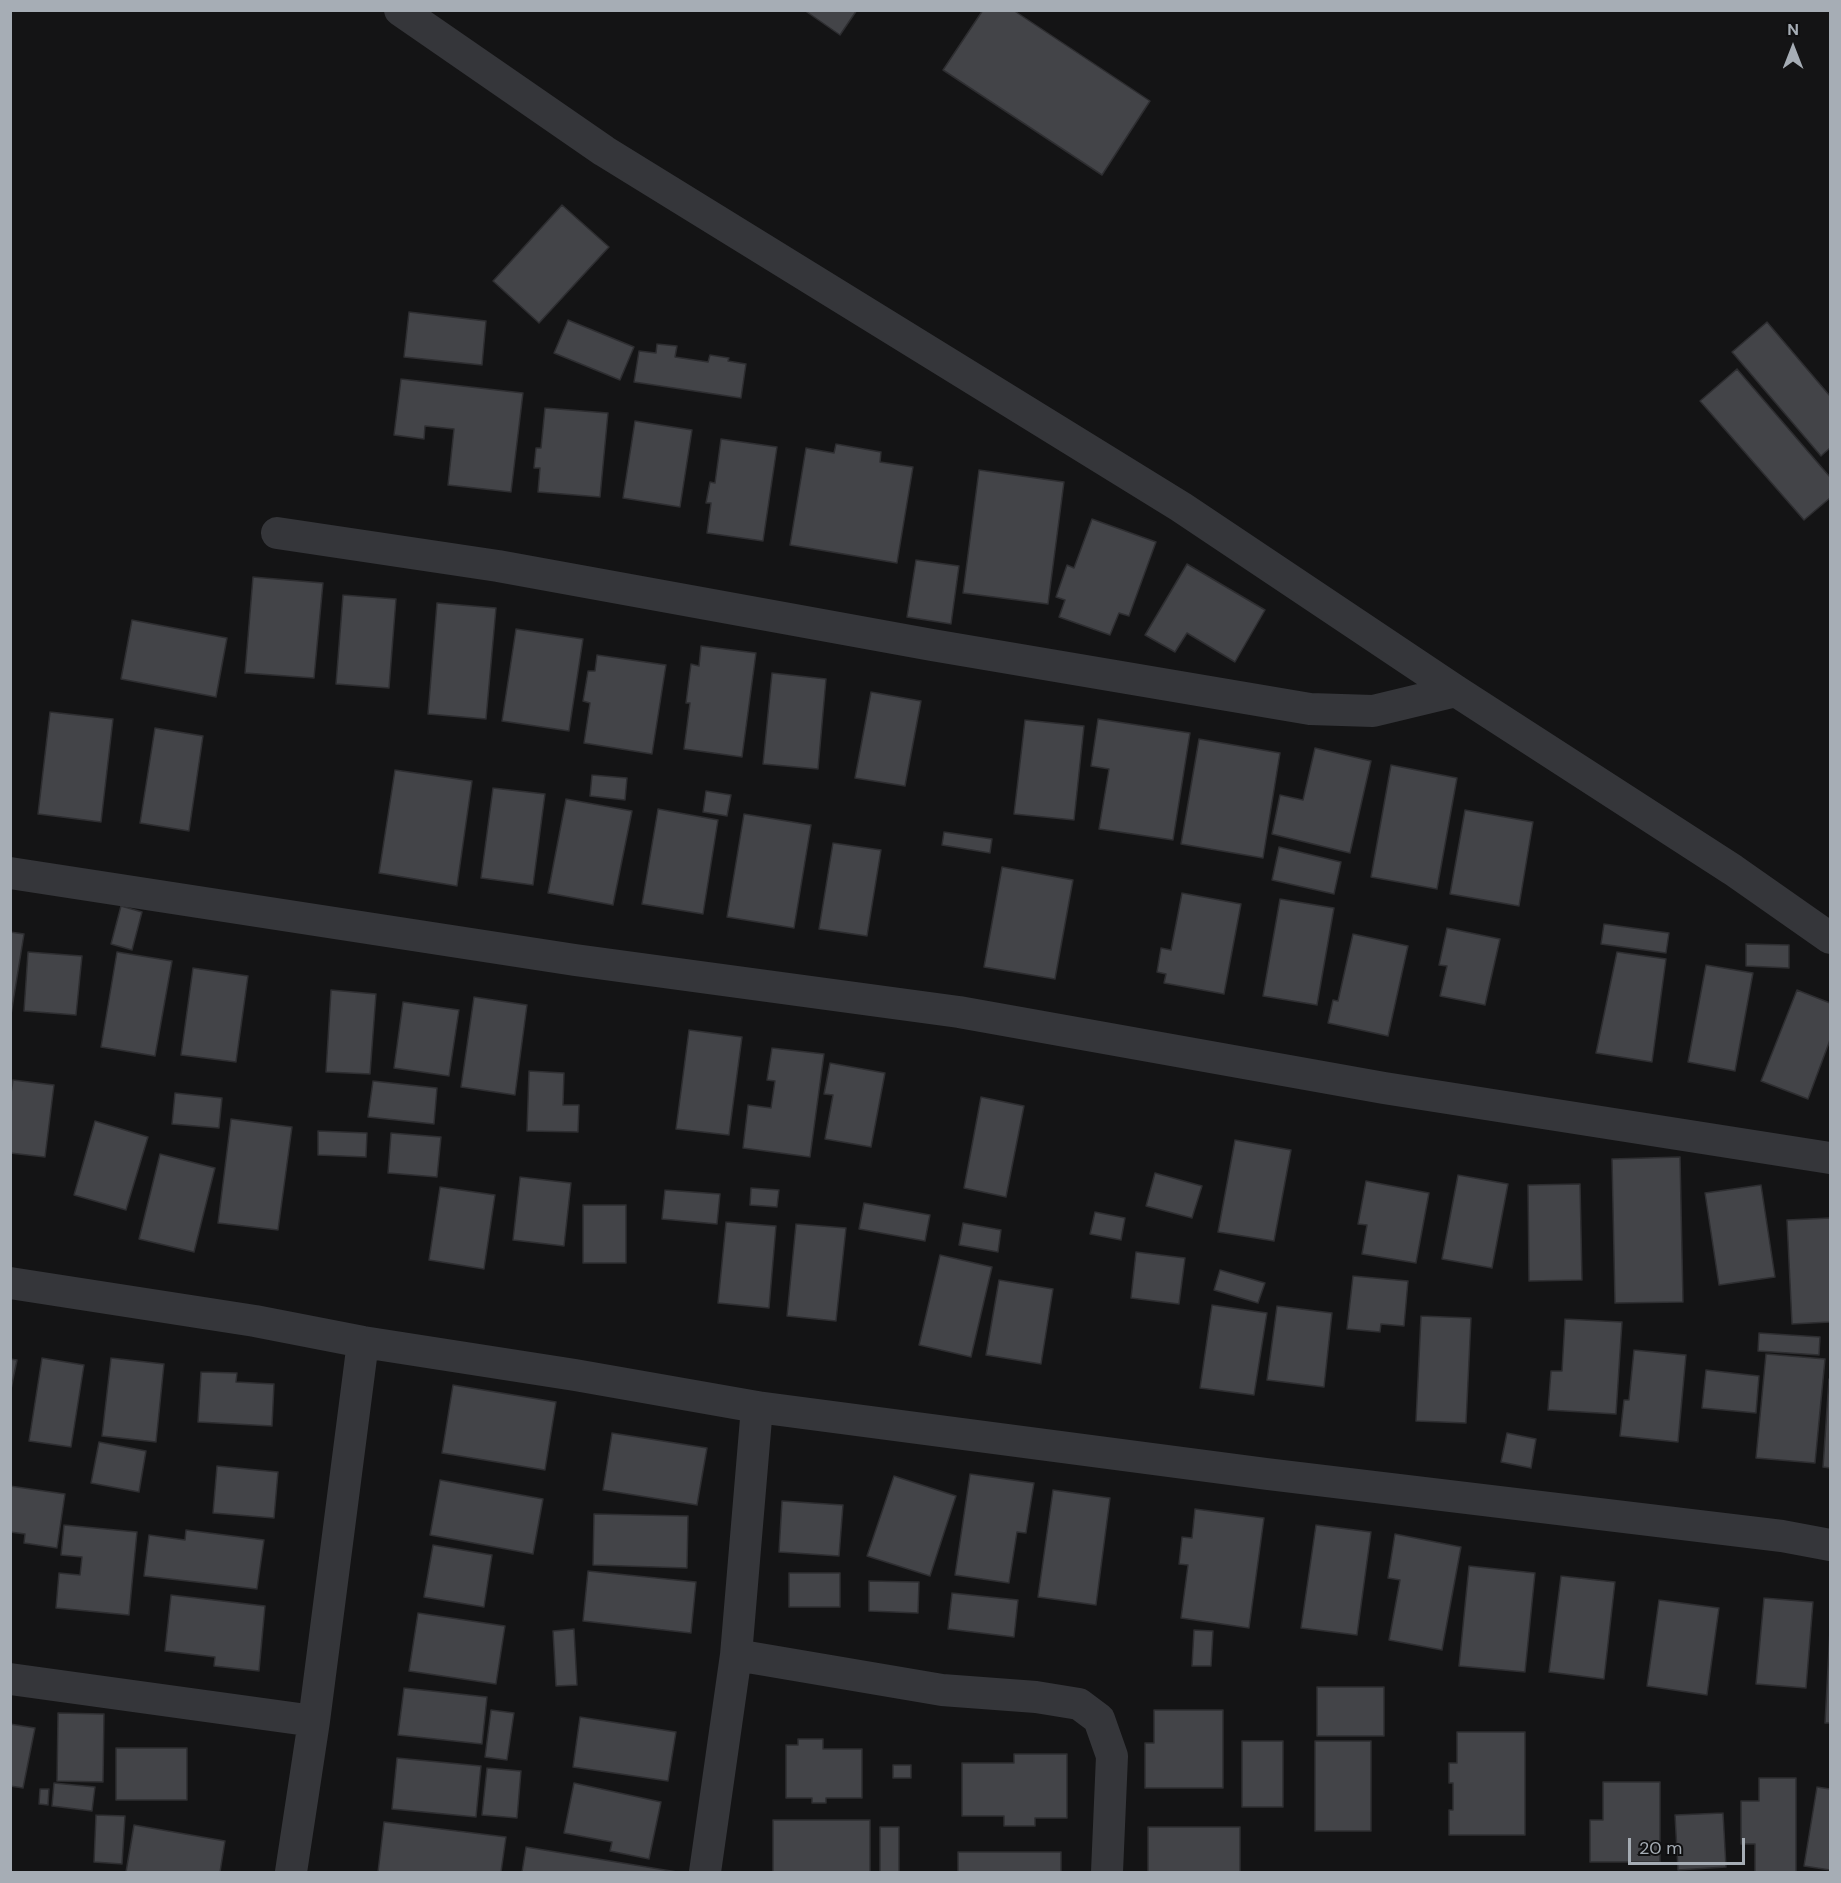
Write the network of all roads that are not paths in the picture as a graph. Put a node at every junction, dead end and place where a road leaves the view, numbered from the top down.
1 (400, 10) edge
2 (277, 533) dead end
3 (1456, 691) junction
4 (10, 873) edge
5 (1830, 938) edge
6 (1830, 1158) edge
7 (10, 1283) edge
8 (363, 1342) junction
9 (757, 1407) junction
10 (1830, 1545) edge
11 (736, 1655) junction
12 (10, 1679) edge
13 (314, 1721) junction
14 (291, 1872) edge
15 (705, 1872) edge
16 (1107, 1872) edge

1 - 3 street
2 - 3 street
3 - 5 street
4 - 6 street
7 - 8 street
8 - 9 street
8 - 13 street
9 - 10 street
9 - 11 street
11 - 15 street
11 - 16 street
12 - 13 street
13 - 14 street

